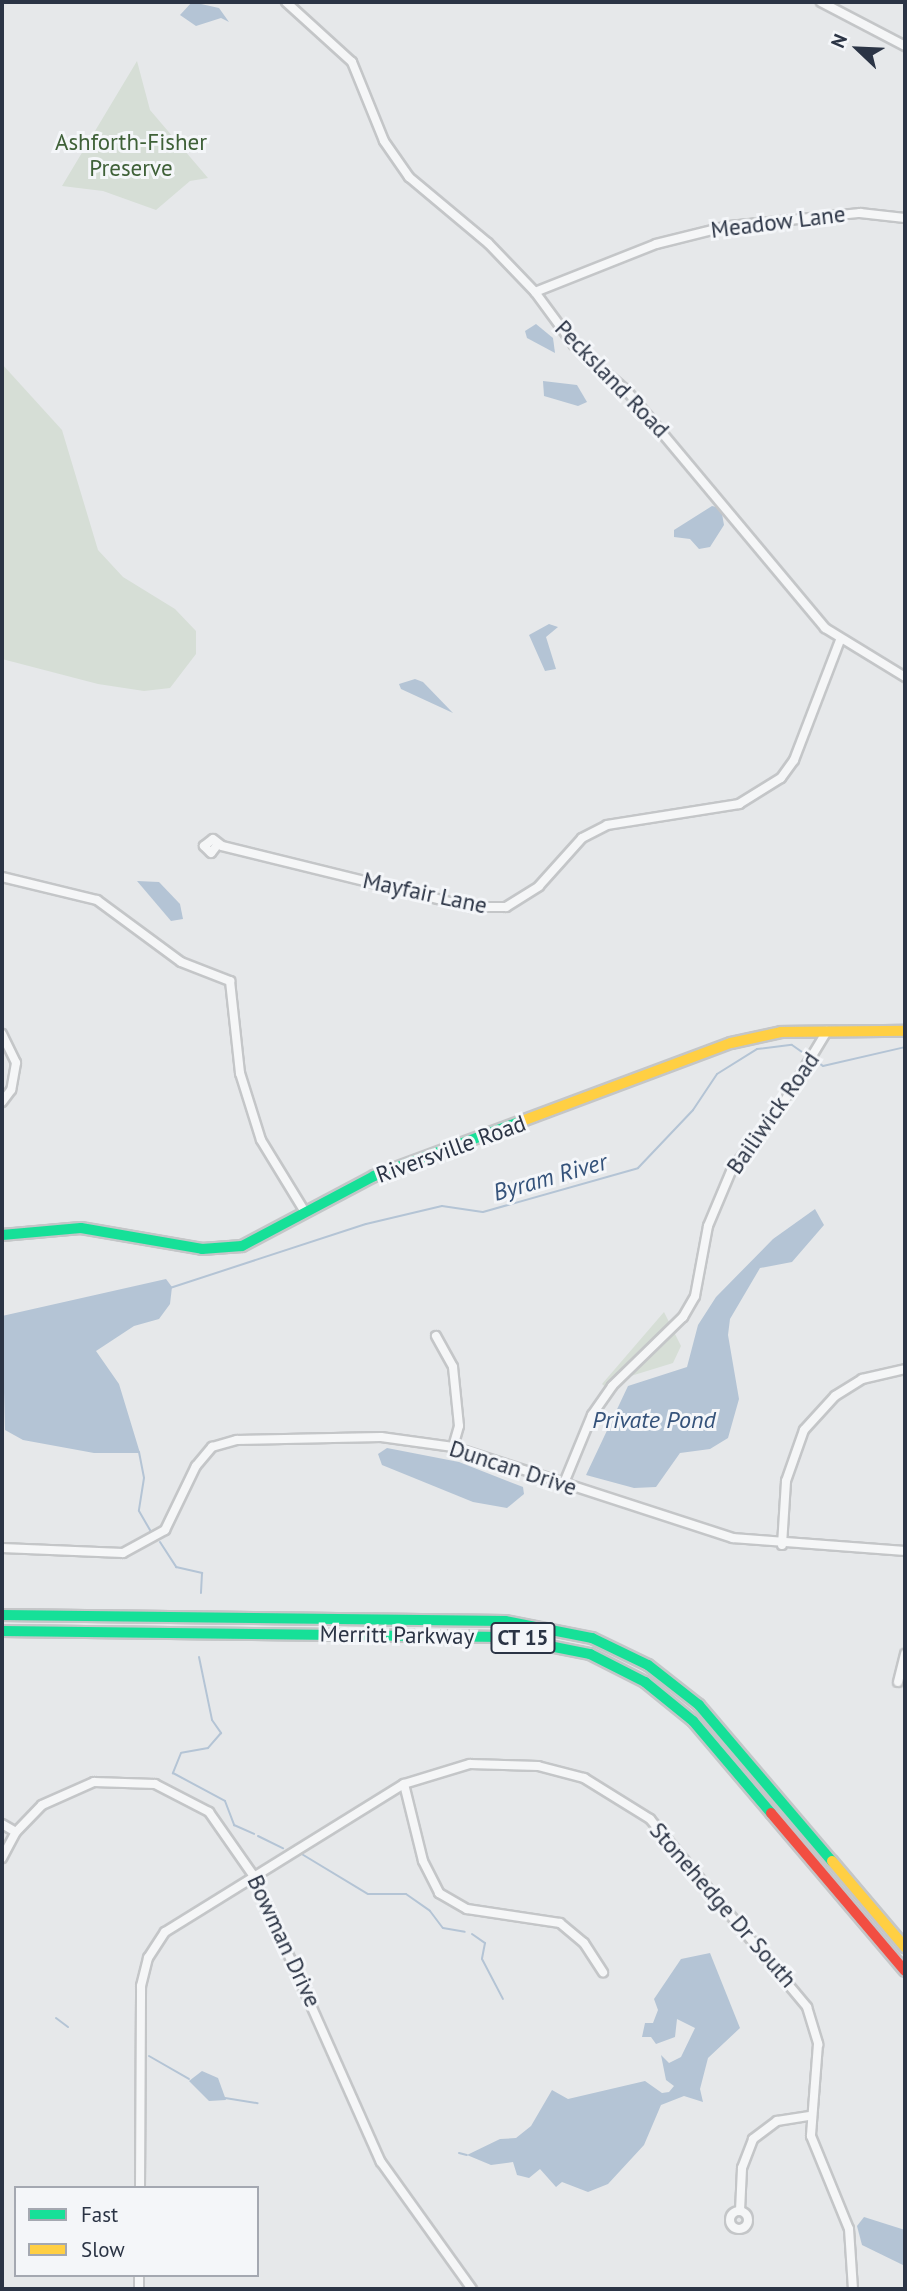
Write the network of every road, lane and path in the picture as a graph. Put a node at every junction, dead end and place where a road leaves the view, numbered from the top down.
1 (286, 2) edge
2 (821, 2) edge
3 (905, 46) edge
4 (905, 218) edge
5 (535, 292) junction
6 (841, 640) junction
7 (905, 677) edge
8 (218, 844) dead end
9 (2, 877) edge
10 (827, 1031) junction
11 (905, 1031) edge
12 (2, 1034) edge
13 (2, 1102) edge
14 (306, 1212) junction
15 (2, 1235) edge
16 (436, 1336) dead end
17 (905, 1369) edge
18 (453, 1447) junction
19 (564, 1483) junction
20 (782, 1545) junction
21 (2, 1548) edge
22 (905, 1551) edge
23 (2, 1615) edge
24 (2, 1631) edge
25 (905, 1654) edge
26 (898, 1682) dead end
27 (404, 1784) junction
28 (2, 1824) edge
29 (16, 1832) junction
30 (2, 1858) edge
31 (253, 1875) junction
32 (905, 1947) edge
33 (905, 1971) edge
34 (603, 1972) dead end
35 (810, 2116) junction
36 (140, 2186) edge
37 (740, 2211) dead end
38 (472, 2289) edge
39 (853, 2289) edge

1 - 5 street, Pecksland Road
2 - 3 street
4 - 5 street, Meadow Lane
5 - 6 street, Pecksland Road
6 - 7 street, Pecksland Road
6 - 8 street, Mayfair Lane
9 - 14 street
10 - 11 main road, Riversville Road
10 - 14 main road, Riversville Road
10 - 19 street, Bailiwick Road
12 - 13 street
14 - 15 main road, Riversville Road
16 - 18 street
17 - 20 street
18 - 19 street, Duncan Drive
18 - 21 street, Duncan Drive
19 - 20 street, Duncan Drive
20 - 22 street, Duncan Drive
23 - 32 main road, Merritt Parkway / CT 15
24 - 33 main road, Merritt Parkway / CT 15
25 - 26 street
27 - 31 street, Stonehedge Dr South
27 - 34 street
27 - 35 street, Stonehedge Dr South
28 - 29 street
29 - 30 street, Bowman Drive
29 - 31 street, Bowman Drive
31 - 36 street, Stonehedge Dr South
31 - 38 street, Bowman Drive
35 - 37 street
35 - 39 street, Stonehedge Dr South

